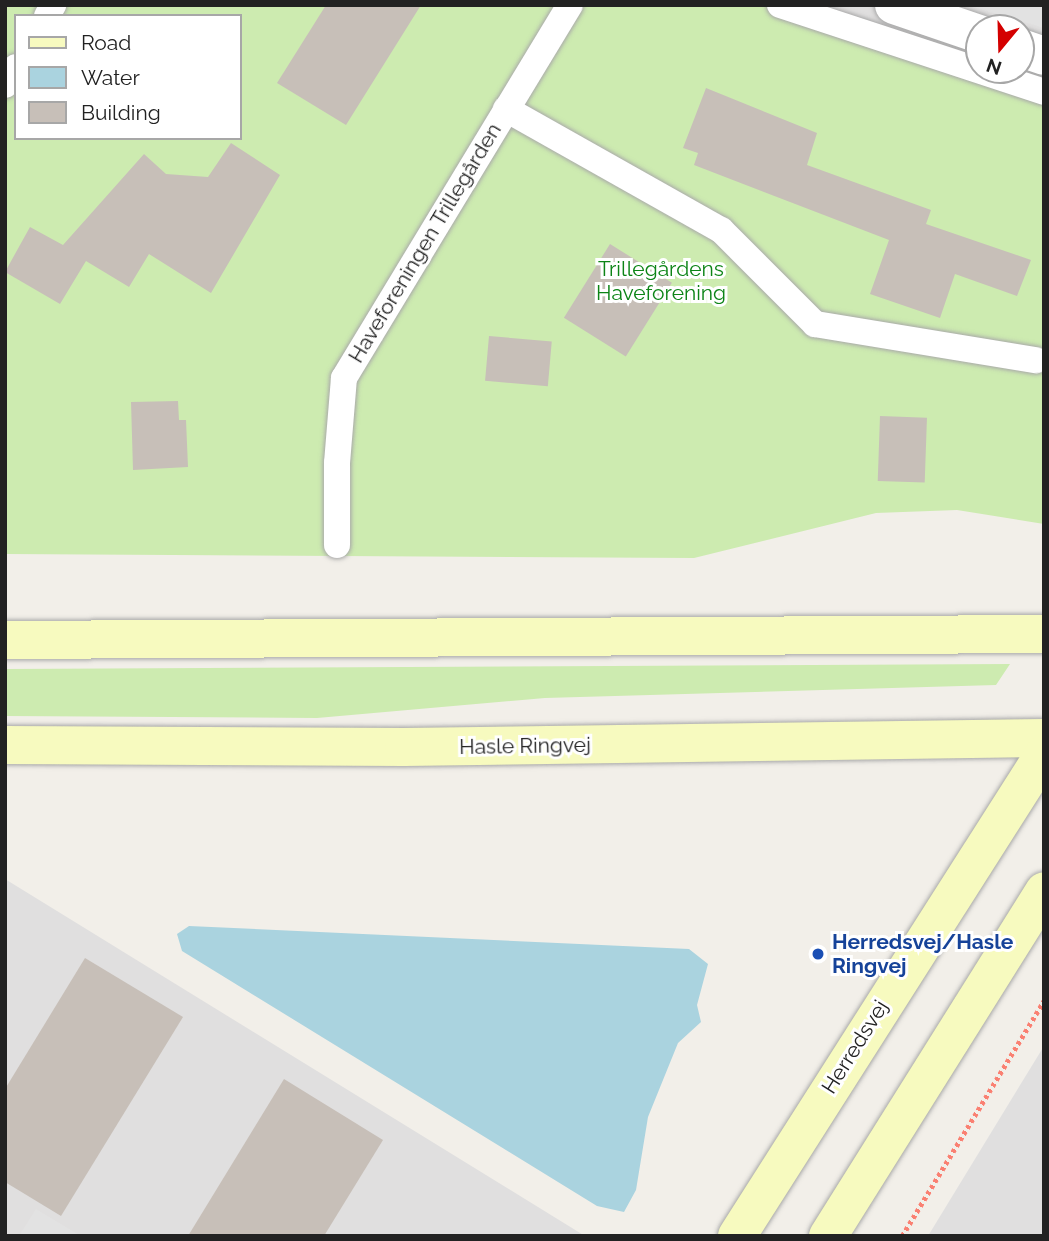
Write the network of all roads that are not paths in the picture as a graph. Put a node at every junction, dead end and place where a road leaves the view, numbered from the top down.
1 (570, 5) edge
2 (780, 5) edge
3 (894, 5) edge
4 (965, 29) edge
5 (1044, 92) edge
6 (506, 109) junction
7 (1036, 360) dead end
8 (337, 545) dead end
9 (1044, 634) edge
10 (5, 640) edge
11 (1044, 738) edge
12 (5, 745) edge
13 (1044, 754) edge
14 (1044, 891) edge
15 (737, 1236) edge
16 (828, 1236) edge

1 - 6 lane, Haveforeningen Trillegården
2 - 5 lane
3 - 4 street
6 - 7 lane, Haveforeningen Trillegården
6 - 8 lane, Haveforeningen Trillegården
9 - 10 main road
11 - 12 main road, Hasle Ringvej
13 - 15 main road, Herredsvej
14 - 16 main road

